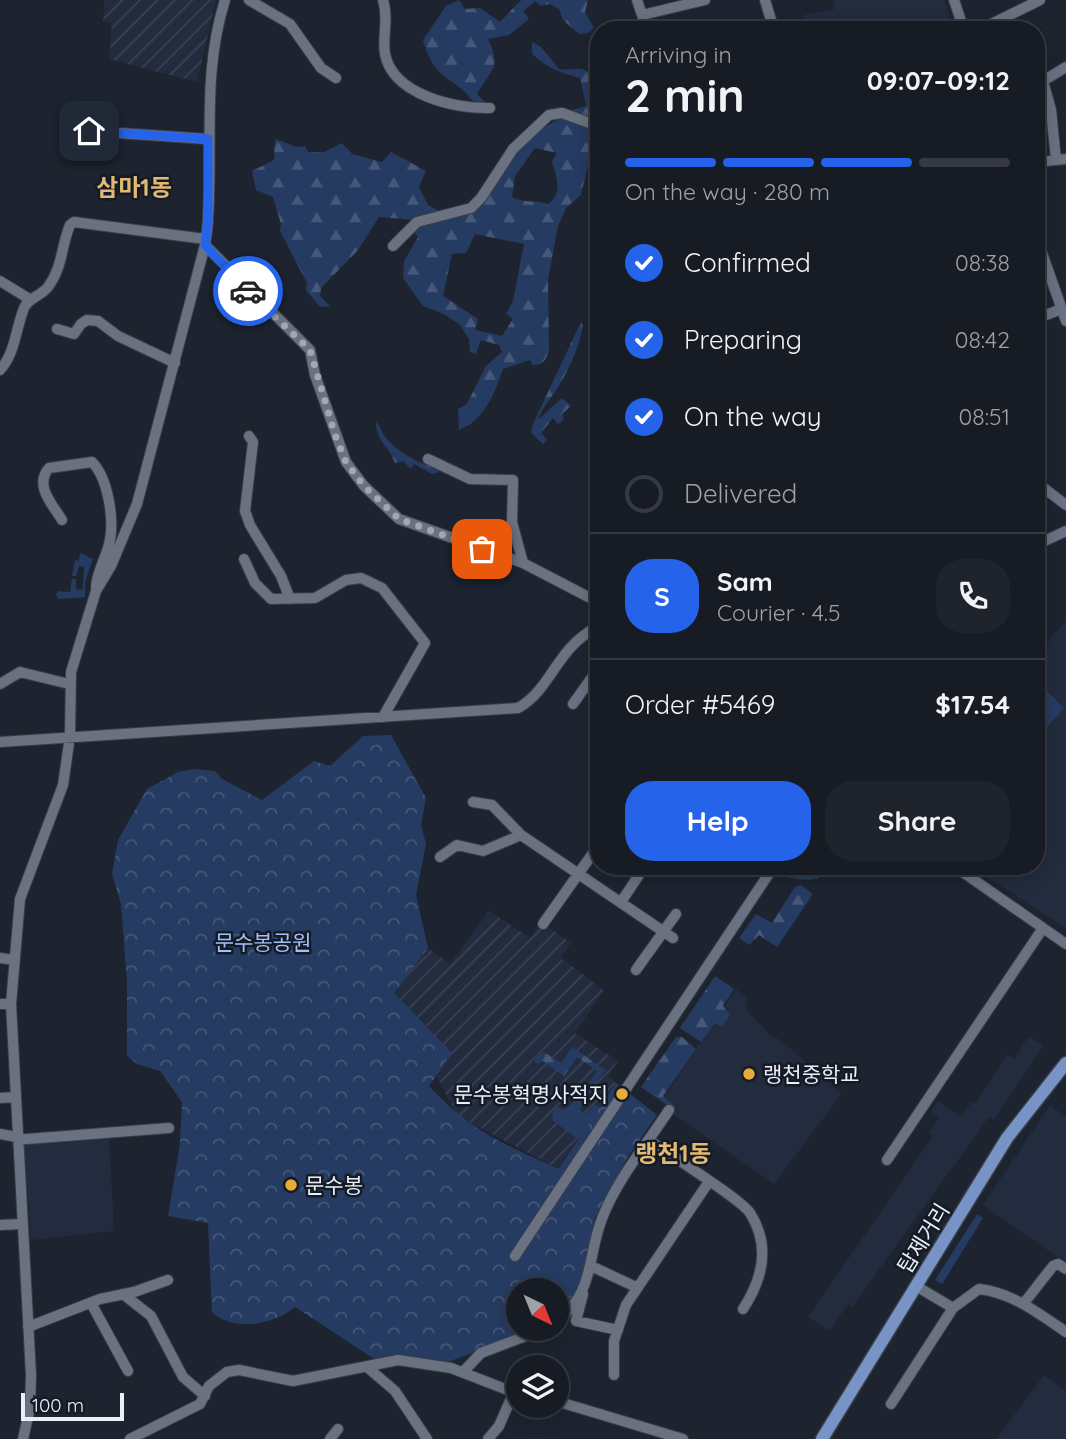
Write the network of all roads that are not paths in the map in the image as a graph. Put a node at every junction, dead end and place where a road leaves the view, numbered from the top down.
1 (225, 0) edge
2 (249, 0) edge
3 (383, 0) edge
4 (637, 0) edge
5 (705, 0) edge
6 (765, 0) edge
7 (954, 0) edge
8 (1040, 0) edge
9 (642, 15) junction
10 (644, 21) edge
11 (771, 21) edge
12 (961, 21) edge
13 (997, 21) edge
14 (1066, 67) edge
15 (336, 78) dead end
16 (1045, 79) edge
17 (1045, 88) edge
18 (490, 108) dead end
19 (590, 123) edge
20 (89, 131) dead end
21 (208, 139) junction
22 (1061, 159) edge
23 (205, 242) junction
24 (393, 246) dead end
25 (1045, 262) edge
26 (0, 281) edge
27 (31, 300) junction
28 (1061, 309) junction
29 (1045, 315) edge
30 (1066, 321) edge
31 (57, 329) dead end
32 (175, 363) junction
33 (0, 370) edge
34 (249, 436) dead end
35 (428, 459) dead end
36 (1045, 489) edge
37 (1066, 505) edge
38 (62, 520) dead end
39 (1066, 531) edge
40 (1045, 541) edge
41 (244, 559) dead end
42 (523, 563) junction
43 (96, 591) junction
44 (590, 598) edge
45 (290, 599) junction
46 (590, 632) edge
47 (590, 680) edge
48 (0, 684) edge
49 (69, 684) junction
50 (573, 704) dead end
51 (383, 717) junction
52 (70, 736) junction
53 (0, 742) edge
54 (473, 802) dead end
55 (521, 835) junction
56 (440, 857) dead end
57 (590, 858) edge
58 (579, 874) junction
59 (639, 875) edge
60 (768, 875) edge
61 (967, 875) edge
62 (621, 902) junction
63 (676, 914) dead end
64 (543, 924) dead end
65 (1043, 928) junction
66 (663, 931) junction
67 (673, 938) dead end
68 (1066, 944) edge
69 (0, 958) edge
70 (14, 960) junction
71 (636, 970) dead end
72 (0, 1004) edge
73 (11, 1004) junction
74 (1066, 1063) edge
75 (15, 1097) junction
76 (0, 1098) edge
77 (669, 1110) dead end
78 (169, 1128) dead end
79 (0, 1134) edge
80 (16, 1135) junction
81 (649, 1140) junction
82 (887, 1160) dead end
83 (708, 1183) junction
84 (22, 1224) junction
85 (0, 1225) edge
86 (515, 1256) dead end
87 (591, 1266) junction
88 (1066, 1269) edge
89 (168, 1280) dead end
90 (916, 1286) junction
91 (636, 1287) junction
92 (584, 1290) junction
93 (122, 1294) junction
94 (90, 1303) junction
95 (1024, 1303) junction
96 (569, 1307) edge
97 (953, 1308) junction
98 (743, 1309) dead end
99 (28, 1327) junction
100 (618, 1330) junction
101 (1066, 1332) edge
102 (513, 1341) edge
103 (367, 1367) junction
104 (128, 1371) dead end
105 (463, 1372) junction
106 (614, 1375) dead end
107 (506, 1390) edge
108 (205, 1396) junction
109 (891, 1404) dead end
110 (569, 1405) edge
111 (506, 1413) edge
112 (338, 1429) dead end
113 (24, 1436) edge
114 (35, 1439) edge
115 (130, 1439) edge
116 (330, 1439) edge
117 (427, 1439) edge
118 (488, 1439) edge
119 (683, 1439) edge
120 (822, 1439) edge

1 - 21 street
2 - 15 street
3 - 18 street
4 - 9 street
5 - 9 street
6 - 11 street
7 - 12 street
8 - 13 street
9 - 10 street
14 - 16 street
17 - 22 street
19 - 24 street
20 - 21 street
21 - 23 street
23 - 27 street
23 - 32 street
23 - 42 street
25 - 28 street
26 - 27 street
27 - 33 street
28 - 29 street
28 - 30 street
31 - 32 street
32 - 43 street
34 - 45 street
35 - 42 street
36 - 37 street
38 - 43 street
39 - 40 street
41 - 45 street
42 - 44 street
43 - 49 street
45 - 51 street
46 - 51 street
47 - 50 street
48 - 49 street
49 - 52 street
51 - 52 street
52 - 53 street
52 - 70 street
54 - 55 street
55 - 56 street
55 - 58 street
57 - 58 street
58 - 62 street
58 - 64 street
59 - 62 street
60 - 86 street
61 - 65 street
62 - 66 street
63 - 66 street
65 - 68 street
65 - 82 street
66 - 67 street
66 - 71 street
69 - 70 street
70 - 73 street
72 - 73 street
73 - 75 street
74 - 90 main road, 탑제거리
75 - 76 street
75 - 80 street
77 - 81 street
78 - 80 street
79 - 80 street
80 - 84 street
81 - 83 street
81 - 87 street
83 - 91 street
83 - 98 street
84 - 85 street
84 - 99 street
87 - 91 street
87 - 92 street
88 - 95 street
89 - 93 street
90 - 97 street
90 - 120 main road, 탑제거리
91 - 100 street
92 - 96 street
92 - 100 street
93 - 94 street
93 - 108 street
94 - 99 street
94 - 104 street
95 - 97 street
95 - 101 street
97 - 109 street
99 - 113 street
100 - 106 street
102 - 105 street
103 - 105 street
103 - 108 street
103 - 117 street
105 - 107 street
108 - 115 street
110 - 119 street
111 - 118 street
112 - 116 street
113 - 114 street

